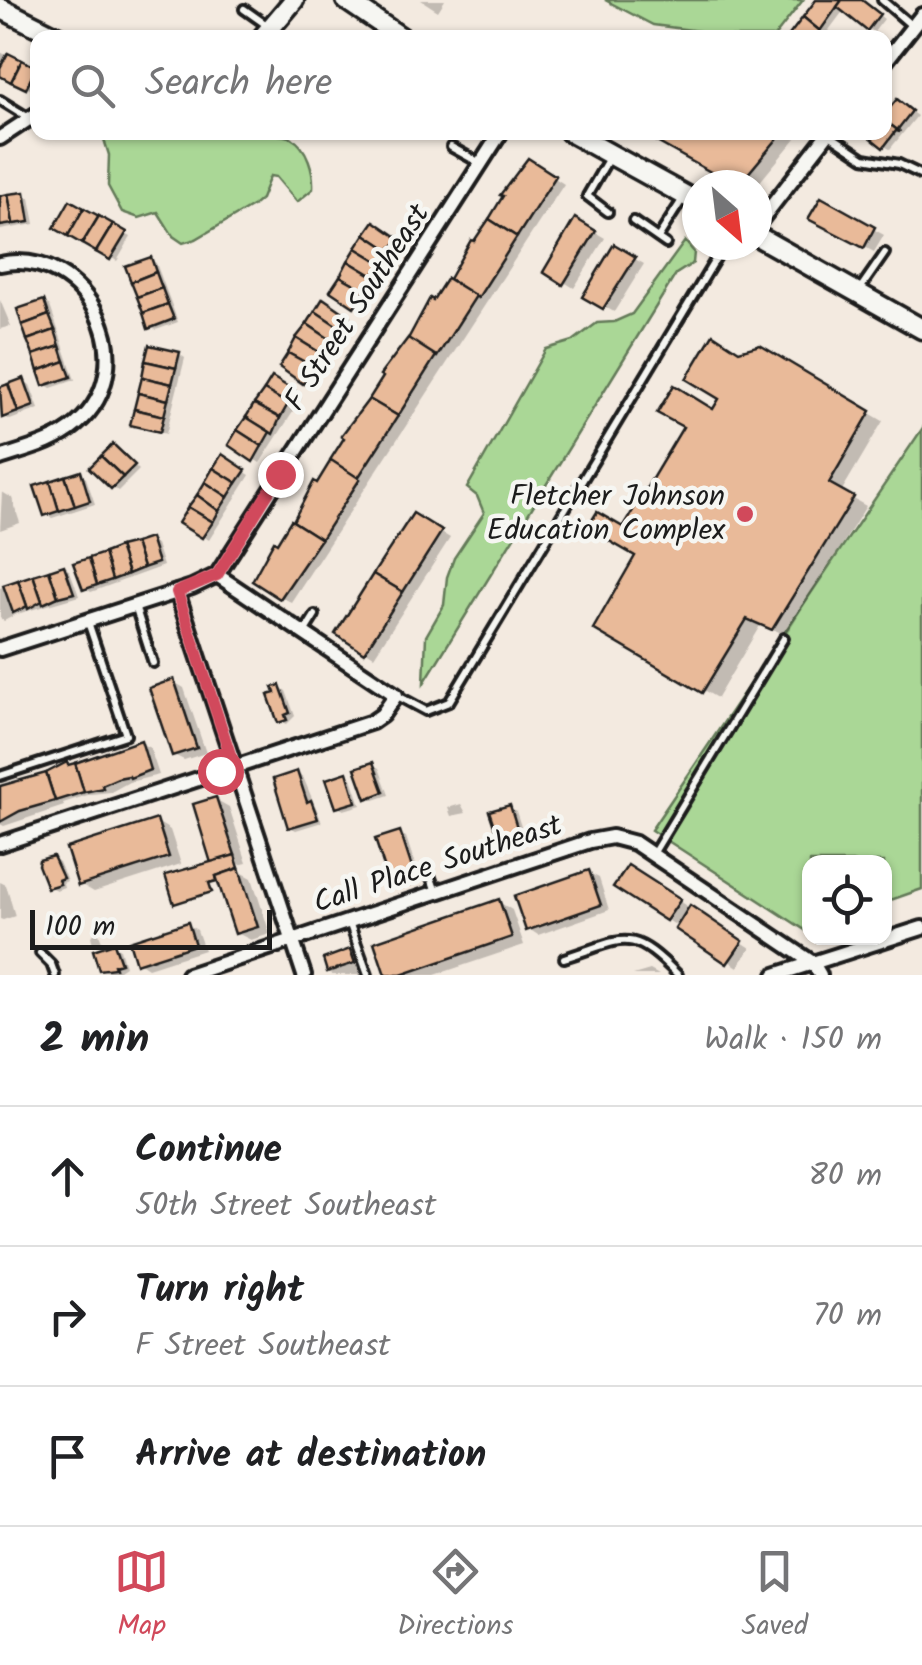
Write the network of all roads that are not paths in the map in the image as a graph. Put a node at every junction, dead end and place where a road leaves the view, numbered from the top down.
1 (294, 0) edge
2 (346, 0) edge
3 (882, 0) edge
4 (5, 6) edge
5 (244, 9) dead end
6 (918, 21) edge
7 (46, 30) edge
8 (263, 30) edge
9 (269, 30) edge
10 (390, 30) edge
11 (892, 53) edge
12 (0, 100) edge
13 (30, 114) edge
14 (30, 119) edge
15 (0, 138) edge
16 (496, 140) edge
17 (584, 140) edge
18 (823, 140) edge
19 (838, 140) edge
20 (452, 147) dead end
21 (610, 155) junction
22 (480, 164) junction
23 (922, 175) edge
24 (682, 194) edge
25 (772, 206) edge
26 (682, 209) edge
27 (608, 212) dead end
28 (632, 221) dead end
29 (659, 236) junction
30 (666, 244) dead end
31 (772, 244) edge
32 (885, 252) dead end
33 (715, 260) edge
34 (0, 264) edge
35 (858, 292) junction
36 (922, 329) edge
37 (0, 458) edge
38 (217, 575) junction
39 (177, 592) junction
40 (134, 605) junction
41 (315, 615) dead end
42 (88, 620) junction
43 (303, 634) junction
44 (784, 638) dead end
45 (0, 649) edge
46 (153, 663) dead end
47 (396, 695) junction
48 (234, 766) junction
49 (0, 776) edge
50 (0, 844) edge
51 (652, 855) junction
52 (428, 872) dead end
53 (436, 892) junction
54 (348, 921) junction
55 (922, 928) edge
56 (292, 940) junction
57 (40, 953) dead end
58 (564, 958) dead end
59 (817, 969) edge
60 (55, 975) edge
61 (188, 975) edge
62 (304, 975) edge
63 (368, 975) edge
64 (678, 975) edge
65 (775, 975) edge

1 - 9 main road
2 - 10 main road
3 - 6 lane
4 - 7 main road
5 - 8 lane
6 - 11 street
12 - 13 lane
14 - 15 street
16 - 22 street, F Street Southeast
17 - 21 main road
18 - 25 street
19 - 23 lane
20 - 22 lane
21 - 24 main road
21 - 27 lane
22 - 38 street, F Street Southeast
26 - 29 lane
28 - 29 lane
29 - 30 lane
31 - 35 main road
32 - 35 lane
33 - 47 lane
34 - 37 street
35 - 36 main road
38 - 39 street
38 - 43 street
39 - 40 street
39 - 48 street
40 - 42 street
40 - 46 lane
41 - 43 lane
42 - 45 street
42 - 49 lane
43 - 47 street
44 - 51 lane
47 - 48 street
48 - 50 street
48 - 56 street
51 - 53 street, Call Place Southeast
51 - 59 street
52 - 53 lane
53 - 54 street, Call Place Southeast
54 - 56 street, Call Place Southeast
54 - 63 lane
55 - 59 street
56 - 61 street, Call Place Southeast
56 - 62 street
57 - 60 lane
58 - 64 lane
59 - 65 street

